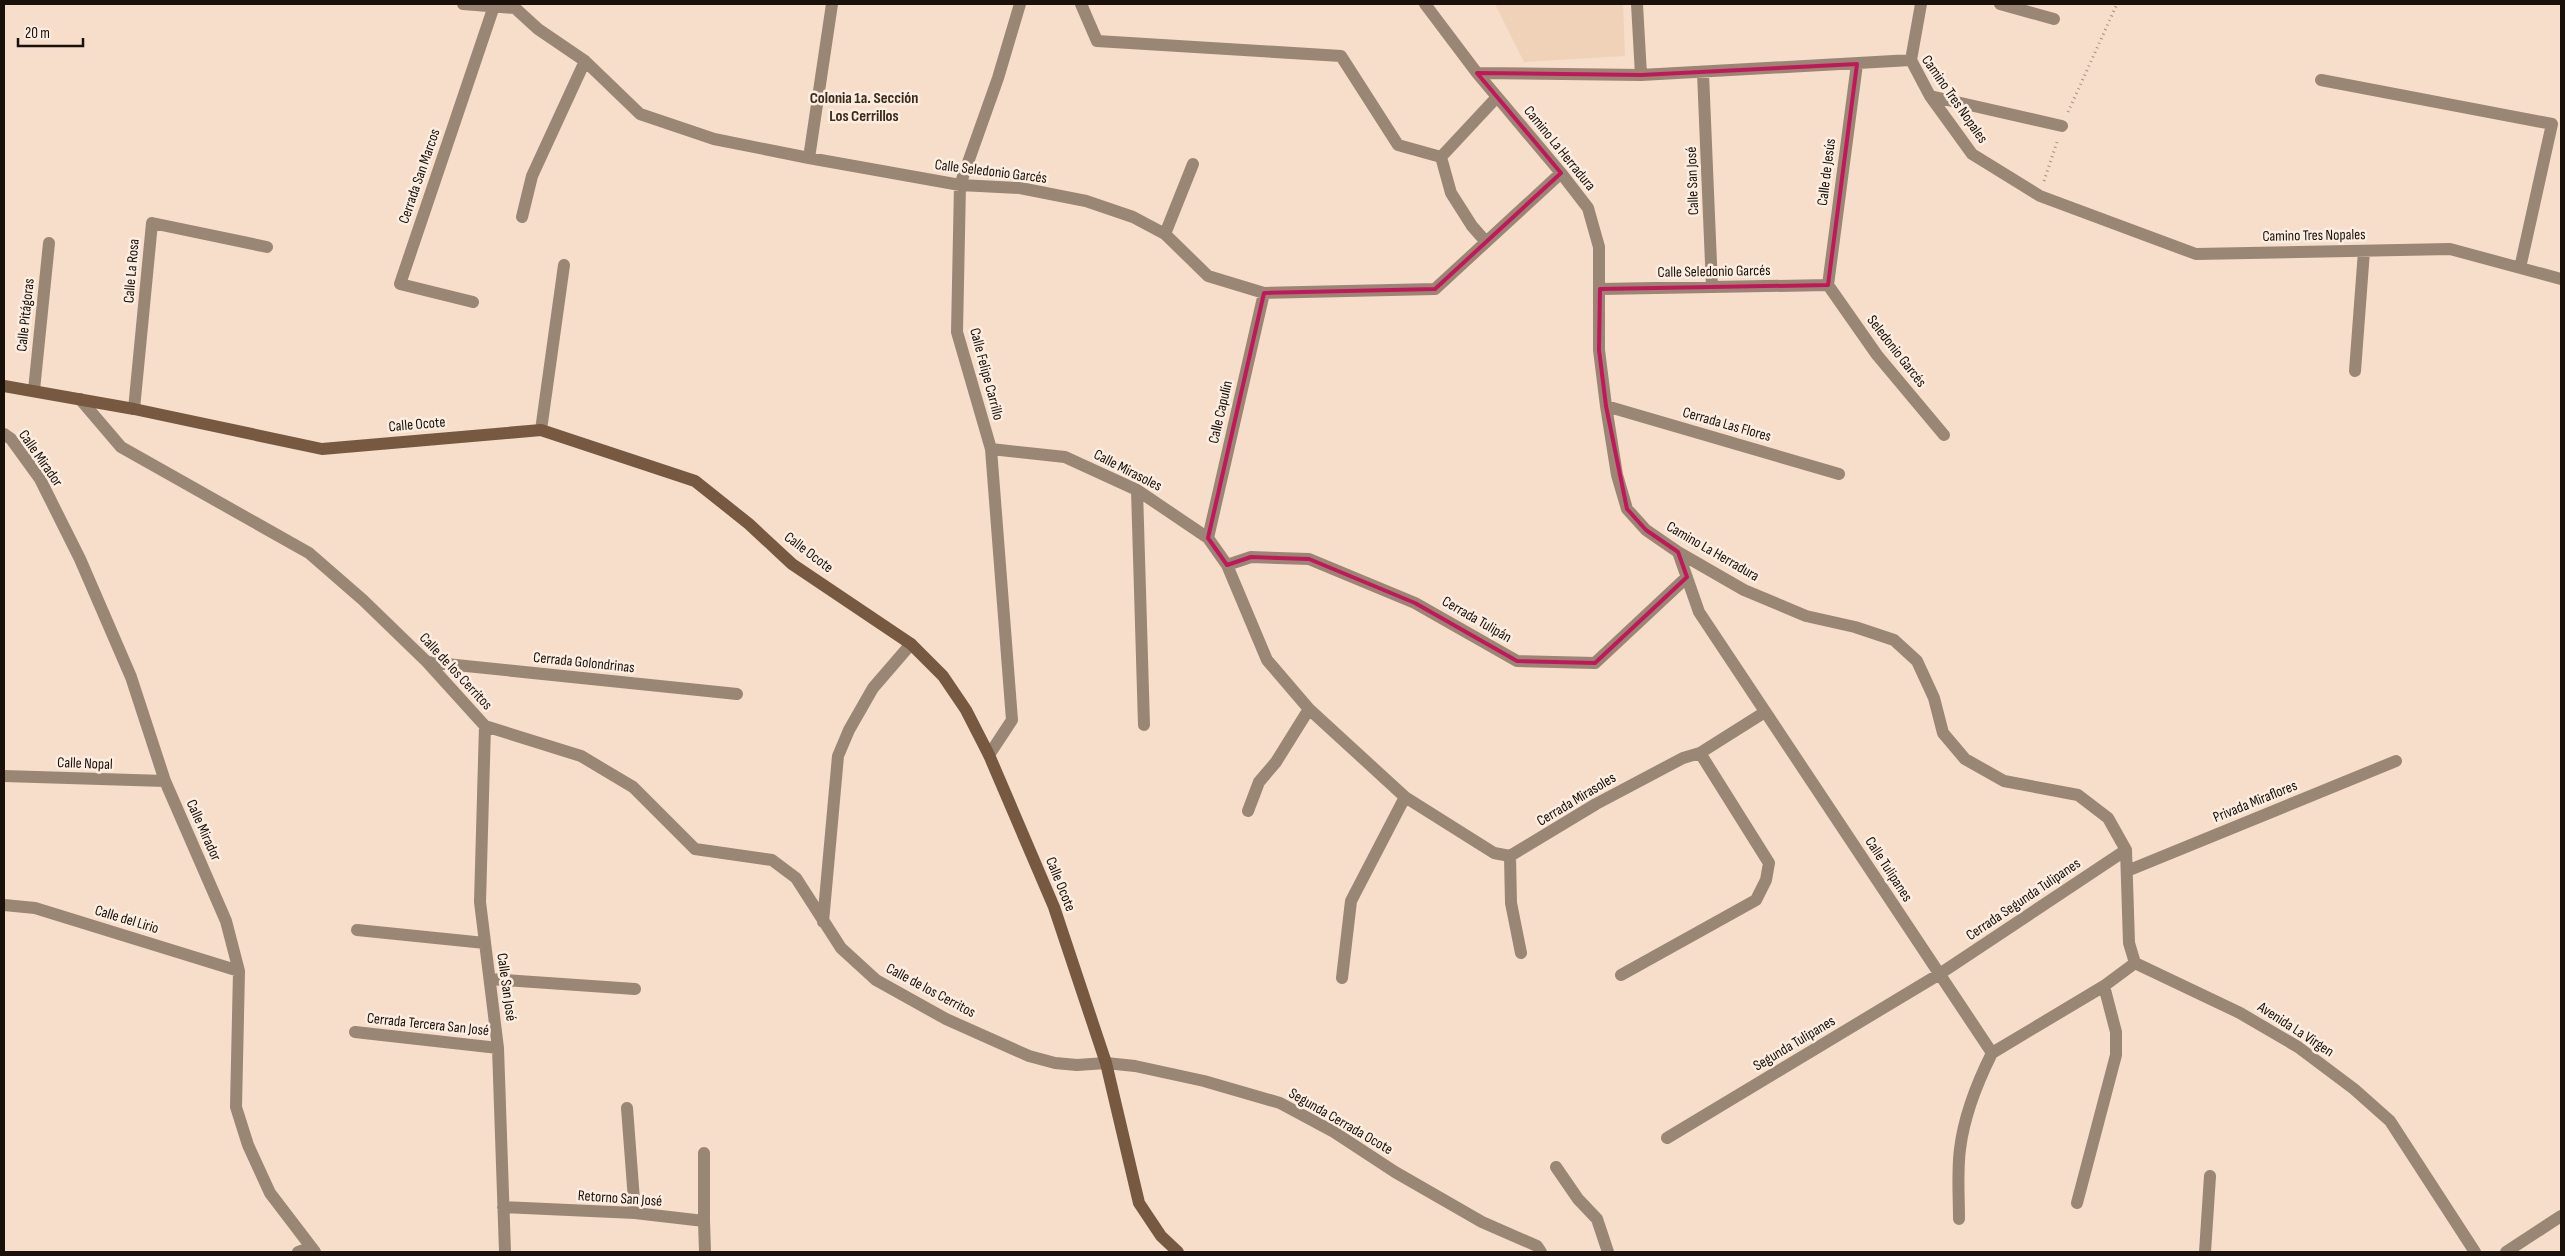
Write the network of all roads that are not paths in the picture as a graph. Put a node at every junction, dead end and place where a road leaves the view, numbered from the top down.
1 (463, 4) edge
2 (832, 4) edge
3 (1020, 4) edge
4 (1081, 4) edge
5 (1425, 4) edge
6 (1637, 4) edge
7 (1921, 4) edge
8 (2000, 4) edge
9 (494, 6) junction
10 (515, 6) edge
11 (2054, 19) dead end
12 (1910, 60) junction
13 (585, 61) junction
14 (1857, 64) junction
15 (1477, 72) junction
16 (1703, 73) junction
17 (1641, 75) junction
18 (2321, 80) dead end
19 (1930, 96) junction
20 (1497, 97) junction
21 (2062, 126) road end
22 (809, 158) junction
23 (1441, 158) junction
24 (1192, 164) dead end
25 (1561, 173) junction
26 (960, 185) junction
27 (522, 217) dead end
28 (1164, 234) junction
29 (1486, 242) junction
30 (48, 243) dead end
31 (267, 247) dead end
32 (2364, 251) junction
33 (564, 266) dead end
34 (2520, 268) junction
35 (2561, 279) edge
36 (1828, 285) junction
37 (1712, 287) junction
38 (1600, 289) junction
39 (1264, 293) junction
40 (473, 302) dead end
41 (2355, 371) dead end
42 (4, 386) edge
43 (34, 390) junction
44 (80, 399) junction
45 (1606, 406) junction
46 (134, 409) junction
47 (541, 430) junction
48 (4, 434) edge
49 (1944, 435) dead end
50 (991, 449) junction
51 (1839, 474) dead end
52 (1137, 490) junction
53 (1208, 538) junction
54 (1678, 552) junction
55 (1227, 565) junction
56 (1687, 578) junction
57 (912, 644) junction
58 (427, 662) junction
59 (737, 694) dead end
60 (1309, 709) junction
61 (1765, 712) junction
62 (1144, 725) dead end
63 (485, 726) junction
64 (1700, 753) junction
65 (989, 755) junction
66 (2396, 761) dead end
67 (4, 776) edge
68 (165, 781) junction
69 (1406, 797) junction
70 (1248, 811) dead end
71 (2126, 850) junction
72 (1510, 856) junction
73 (2127, 871) junction
74 (4, 905) edge
75 (823, 922) junction
76 (357, 930) dead end
77 (484, 943) junction
78 (1521, 953) dead end
79 (2135, 963) junction
80 (239, 971) junction
81 (1621, 975) dead end
82 (1938, 975) junction
83 (490, 978) junction
84 (1342, 978) dead end
85 (2104, 986) junction
86 (635, 989) dead end
87 (355, 1032) dead end
88 (498, 1048) junction
89 (1992, 1053) junction
90 (1106, 1063) junction
91 (627, 1108) dead end
92 (1667, 1138) dead end
93 (704, 1153) dead end
94 (1556, 1167) dead end
95 (2210, 1176) dead end
96 (2077, 1203) dead end
97 (503, 1207) junction
98 (635, 1213) junction
99 (2561, 1216) edge
100 (1959, 1219) dead end
101 (704, 1221) junction
102 (313, 1250) edge
103 (298, 1252) edge
104 (505, 1252) edge
105 (705, 1252) edge
106 (1178, 1252) edge
107 (1541, 1252) edge
108 (1608, 1252) edge
109 (2205, 1252) edge
110 (2475, 1252) edge
111 (2506, 1252) edge

1 - 9 street, Calle Seledonio Garcés
2 - 22 street
3 - 26 street, Calle Felipe Carrillo
4 - 23 street
5 - 15 street, Camino La Herradura
6 - 17 street
7 - 12 street
8 - 11 street
9 - 10 street, Calle Seledonio Garcés
9 - 40 street, Cerrada San Marcos
10 - 13 street, Calle Seledonio Garcés
12 - 14 street, Camino Tres Nopales
12 - 19 street, Camino Tres Nopales
13 - 22 street, Calle Seledonio Garcés
13 - 27 street
14 - 16 street, Camino Tres Nopales
14 - 36 street, Calle de Jesús
15 - 17 street, Camino Tres Nopales
15 - 20 street, Camino La Herradura
16 - 17 street, Camino Tres Nopales
16 - 37 street, Calle San José
18 - 34 street
19 - 21 street
19 - 32 street, Camino Tres Nopales
20 - 23 street
20 - 25 street, Camino La Herradura
22 - 26 street, Calle Seledonio Garcés
23 - 29 street
24 - 28 street
25 - 29 street, Calle Seledonio Garcés
25 - 38 street, Camino La Herradura
26 - 28 street, Calle Seledonio Garcés
26 - 50 street, Calle Felipe Carrillo
28 - 39 street, Calle Seledonio Garcés
29 - 39 street, Calle Seledonio Garcés
30 - 43 street, Calle Pitágoras
31 - 46 street, Calle La Rosa
32 - 34 street, Camino Tres Nopales
32 - 41 street
33 - 47 street
34 - 35 street, Camino Tres Nopales
36 - 37 street, Calle Seledonio Garcés
36 - 49 street, Seledonio Garcés
37 - 38 street, Calle Seledonio Garcés
38 - 45 street, Camino La Herradura
39 - 53 street, Calle Capulín
42 - 43 street, Calle Ocote
43 - 44 street, Calle Ocote
44 - 46 street, Calle Ocote
44 - 58 street, Calle de los Cerritos
45 - 51 street, Cerrada Las Flores
45 - 54 street, Camino La Herradura
46 - 47 street, Calle Ocote
47 - 57 street, Calle Ocote
48 - 68 street, Calle Mirador
50 - 52 street, Calle Mirasoles
50 - 65 street, Calle Felipe Carrillo
52 - 53 street, Calle Mirasoles
52 - 62 street
53 - 55 street, Calle Mirasoles
54 - 56 street, Calle Tulipanes
54 - 71 street, Camino La Herradura
55 - 56 street, Cerrada Tulipán
55 - 60 street
56 - 61 street, Calle Tulipanes
57 - 65 street, Calle Ocote
57 - 75 street
58 - 59 street, Cerrada Golondrinas
58 - 63 street, Calle de los Cerritos
60 - 69 street
60 - 70 street
61 - 64 street, Cerrada Mirasoles
61 - 82 street, Calle Tulipanes
63 - 75 street, Calle de los Cerritos
63 - 77 street, Calle San José
64 - 72 street, Cerrada Mirasoles
64 - 81 street
65 - 90 street, Calle Ocote
66 - 73 street, Privada Miraflores
67 - 68 street, Calle Nopal
68 - 80 street, Calle Mirador
69 - 72 street
69 - 84 street
71 - 73 street
71 - 82 street, Cerrada Segunda Tulipanes
72 - 78 street
73 - 79 street
74 - 80 street, Calle del Lirio
75 - 90 street, Calle de los Cerritos
76 - 77 street
77 - 83 street, Calle San José
79 - 85 street
79 - 110 street, Avenida La Virgen
80 - 102 street, Calle Mirador
82 - 89 street, Calle Tulipanes
82 - 92 street, Segunda Tulipanes
83 - 86 street
83 - 88 street, Calle San José
85 - 89 street
85 - 96 street
87 - 88 street, Cerrada Tercera San José
88 - 97 street, Calle San José
89 - 100 street
90 - 106 street, Calle Ocote
90 - 107 street, Segunda Cerrada Ocote
91 - 98 street
93 - 101 street
94 - 108 street
95 - 109 street
97 - 98 street, Retorno San José
97 - 104 street, Calle San José
98 - 101 street, Retorno San José
99 - 111 street
101 - 105 street
102 - 103 street

